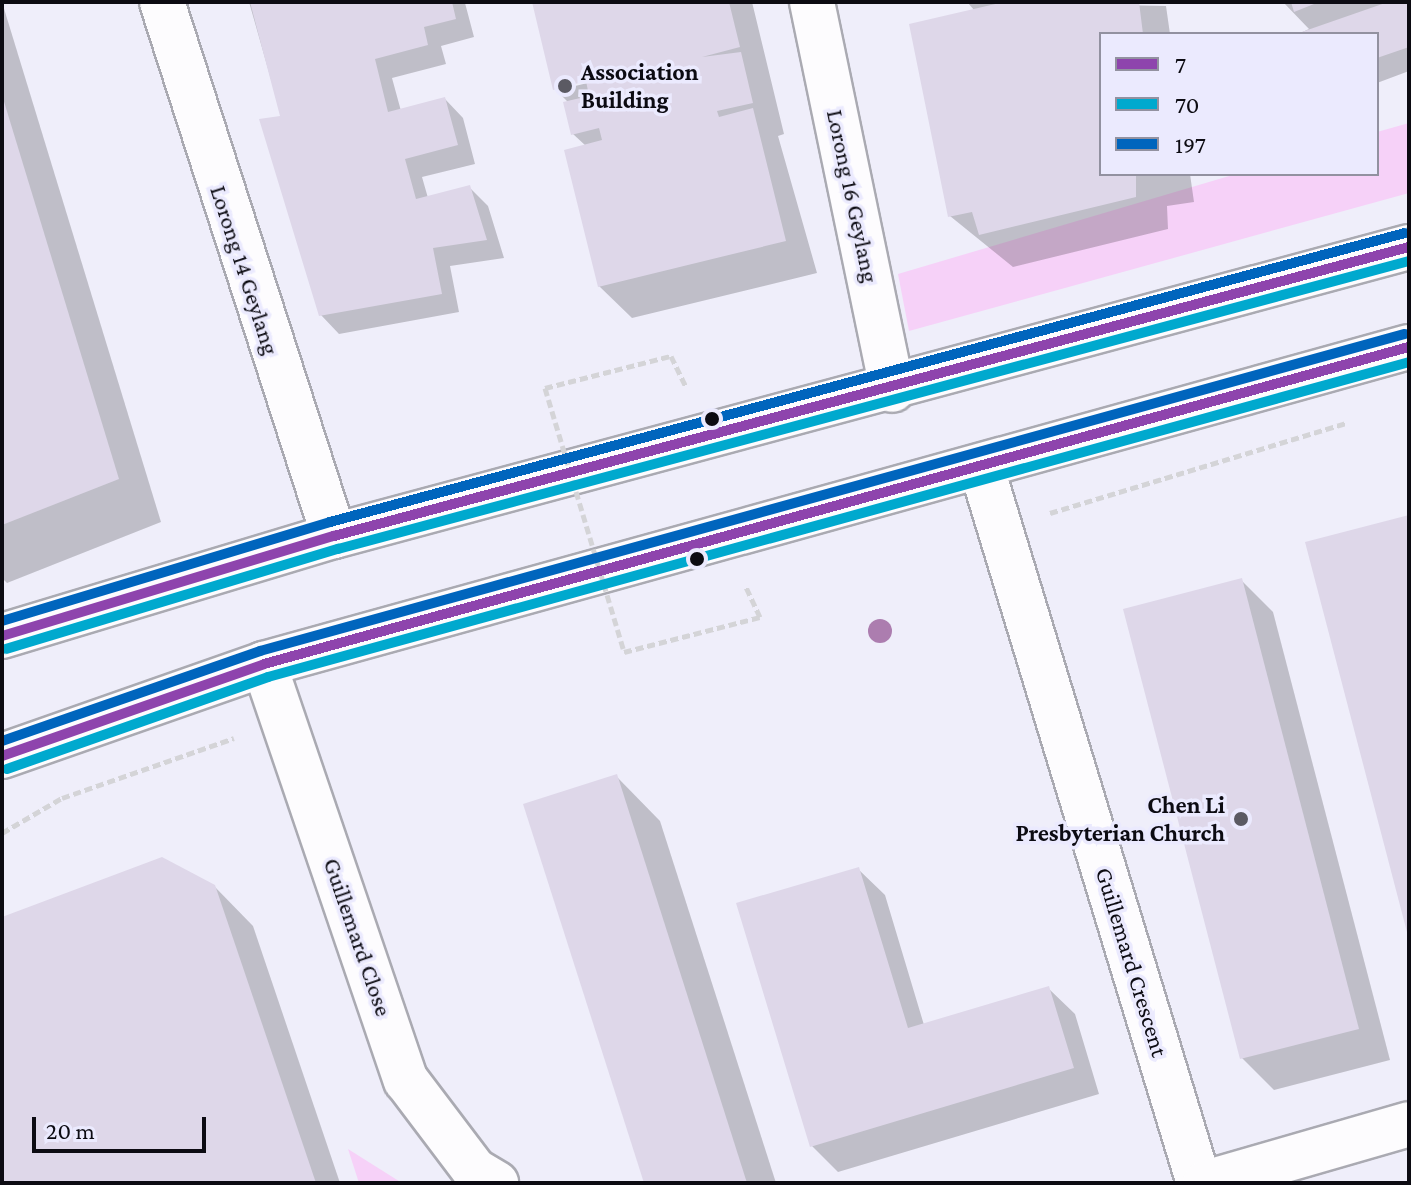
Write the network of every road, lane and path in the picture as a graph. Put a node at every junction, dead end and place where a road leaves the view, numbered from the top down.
1 (162, 2) edge
2 (812, 2) edge
3 (1409, 247) edge
4 (1409, 347) edge
5 (671, 356) dead end
6 (892, 390) junction
7 (1363, 418) dead end
8 (981, 466) junction
9 (996, 528) junction
10 (334, 536) junction
11 (760, 617) dead end
12 (2, 636) edge
13 (264, 664) junction
14 (284, 722) junction
15 (2, 756) edge
16 (2, 833) edge
17 (1409, 1124) edge
18 (496, 1183) edge
19 (1202, 1183) edge

1 - 10 main road, Lorong 14 Geylang
2 - 6 main road, Lorong 16 Geylang
3 - 6 main road
4 - 8 main road
5 - 11 path, bridge
6 - 10 main road
7 - 9 path
8 - 9 main road, Guillemard Crescent
8 - 13 main road
9 - 19 main road, Guillemard Crescent
10 - 12 main road
13 - 14 main road, Guillemard Close
13 - 15 main road
14 - 16 path
14 - 18 main road, Guillemard Close
17 - 19 main road, Guillemard Crescent

